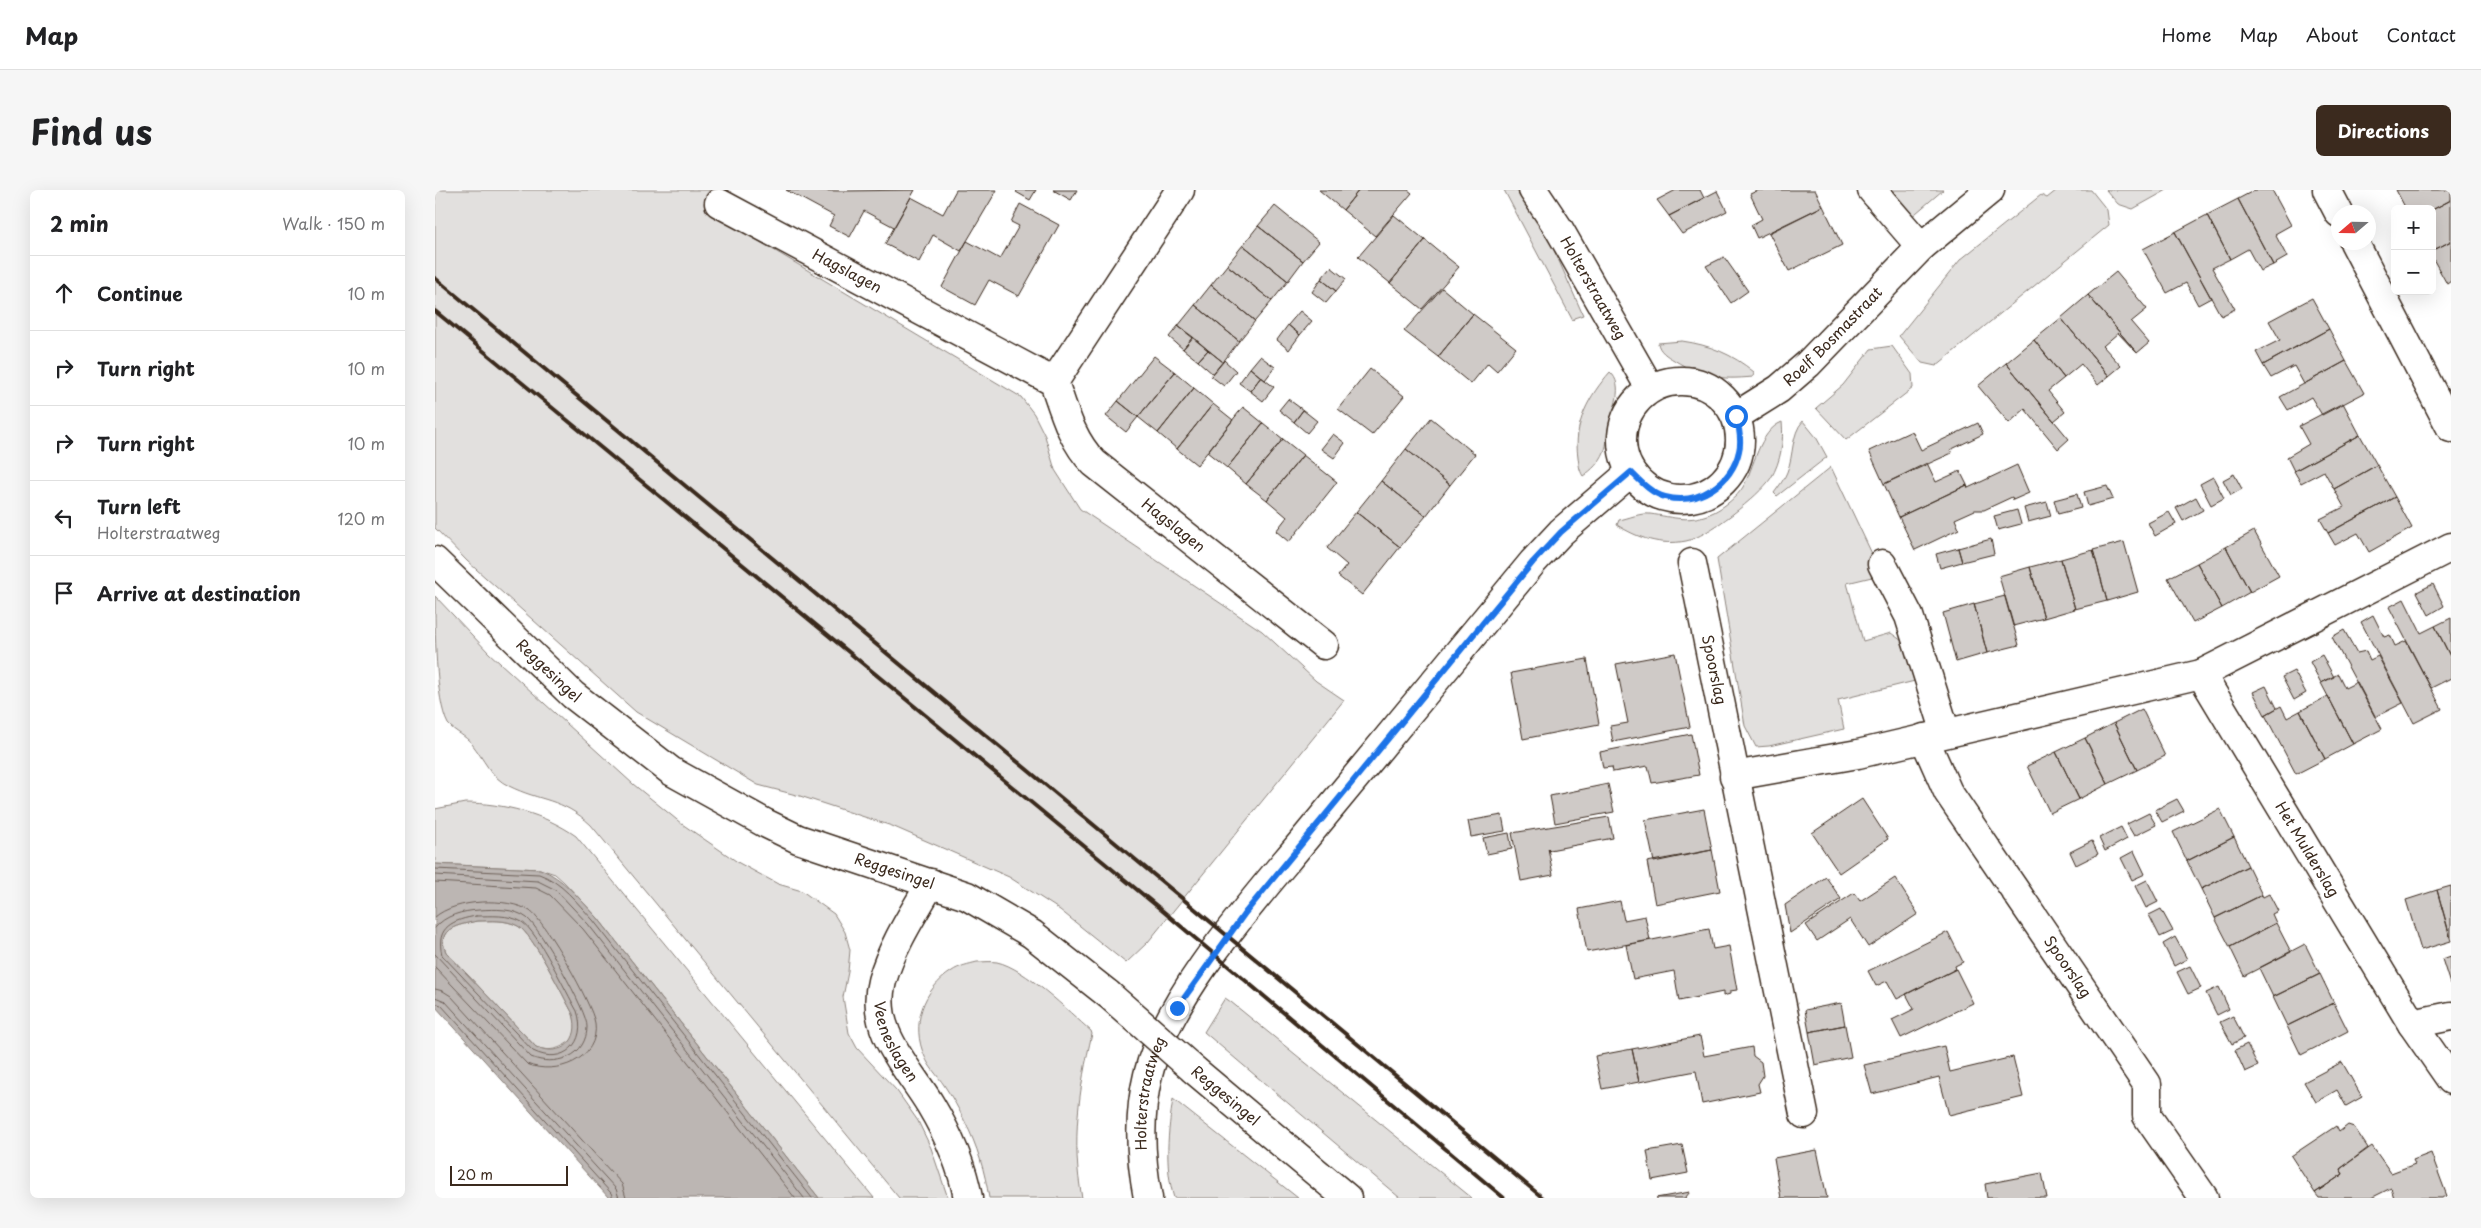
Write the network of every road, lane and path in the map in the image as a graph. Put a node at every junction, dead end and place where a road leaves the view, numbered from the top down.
1 (1180, 190) edge
2 (1533, 190) edge
3 (1872, 190) edge
4 (1989, 190) edge
5 (2327, 190) edge
6 (719, 203) dead end
7 (2335, 205) edge
8 (1921, 247) junction
9 (2358, 250) edge
10 (1055, 382) junction
11 (1650, 388) junction
12 (1736, 416) junction
13 (2451, 428) edge
14 (1631, 472) junction
15 (2451, 548) edge
16 (435, 560) edge
17 (1692, 563) dead end
18 (1882, 564) dead end
19 (1324, 645) dead end
20 (2201, 674) junction
21 (1935, 735) junction
22 (1734, 776) junction
23 (931, 883) junction
24 (2451, 1016) edge
25 (2413, 1024) junction
26 (2451, 1080) edge
27 (1804, 1114) dead end
28 (968, 1198) edge
29 (1148, 1198) edge
30 (1347, 1198) edge
31 (2204, 1198) edge

1 - 10 street
2 - 11 street, Holterstraatweg
3 - 8 street
4 - 8 street, Roelf Bosmastraat
5 - 7 street
6 - 10 street, Hagslagen
8 - 12 street, Roelf Bosmastraat
9 - 13 street
10 - 19 street, Hagslagen
11 - 12 street
11 - 14 street
12 - 14 street
14 - 29 street, Holterstraatweg
15 - 20 street
16 - 23 street, Reggesingel
17 - 22 street, Spoorslag
18 - 21 street, Spoorslag
20 - 21 street
20 - 25 street, Het Mulderslag
21 - 22 street
21 - 31 street, Spoorslag
22 - 27 street, Spoorslag
23 - 28 street, Veeneslagen
23 - 30 street, Reggesingel, bridge
24 - 25 street
25 - 26 street, Het Mulderslag

